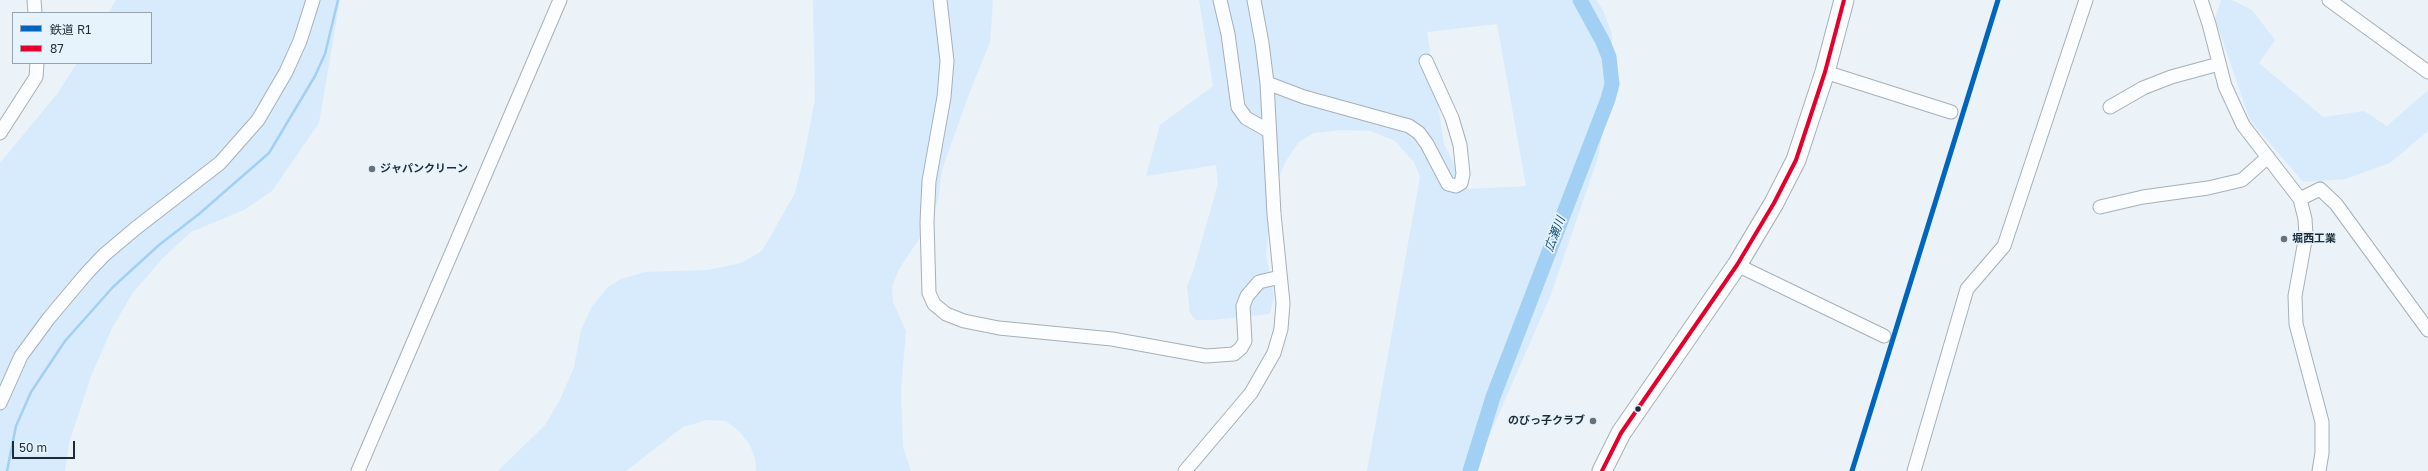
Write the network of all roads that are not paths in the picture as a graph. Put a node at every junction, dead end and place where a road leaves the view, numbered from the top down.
1 (34, 0) edge
2 (313, 0) edge
3 (560, 0) edge
4 (940, 0) edge
5 (1220, 0) edge
6 (1254, 0) edge
7 (1844, 0) edge
8 (2086, 0) edge
9 (2201, 0) edge
10 (2330, 0) edge
11 (35, 12) edge
12 (1426, 61) dead end
13 (37, 64) edge
14 (2219, 64) junction
15 (1825, 72) junction
16 (2428, 72) edge
17 (1267, 83) junction
18 (2110, 107) dead end
19 (1951, 112) dead end
20 (1269, 131) junction
21 (0, 133) edge
22 (2268, 157) junction
23 (2300, 199) junction
24 (2100, 207) dead end
25 (1736, 265) junction
26 (1280, 277) junction
27 (2428, 330) edge
28 (1884, 336) dead end
29 (0, 402) edge
30 (358, 471) edge
31 (1185, 471) edge
32 (1602, 471) edge
33 (1914, 471) edge
34 (2319, 471) edge

1 - 11 street
2 - 29 street
3 - 30 street
4 - 26 street
5 - 20 street
6 - 17 street
7 - 15 highway
8 - 33 street
9 - 14 street
10 - 16 street
12 - 17 street
13 - 21 street
14 - 18 street
14 - 22 street
15 - 19 street
15 - 25 highway
17 - 20 street
20 - 26 street
22 - 23 street
22 - 24 street
23 - 27 street
23 - 34 street
25 - 28 street
25 - 32 highway
26 - 31 street

